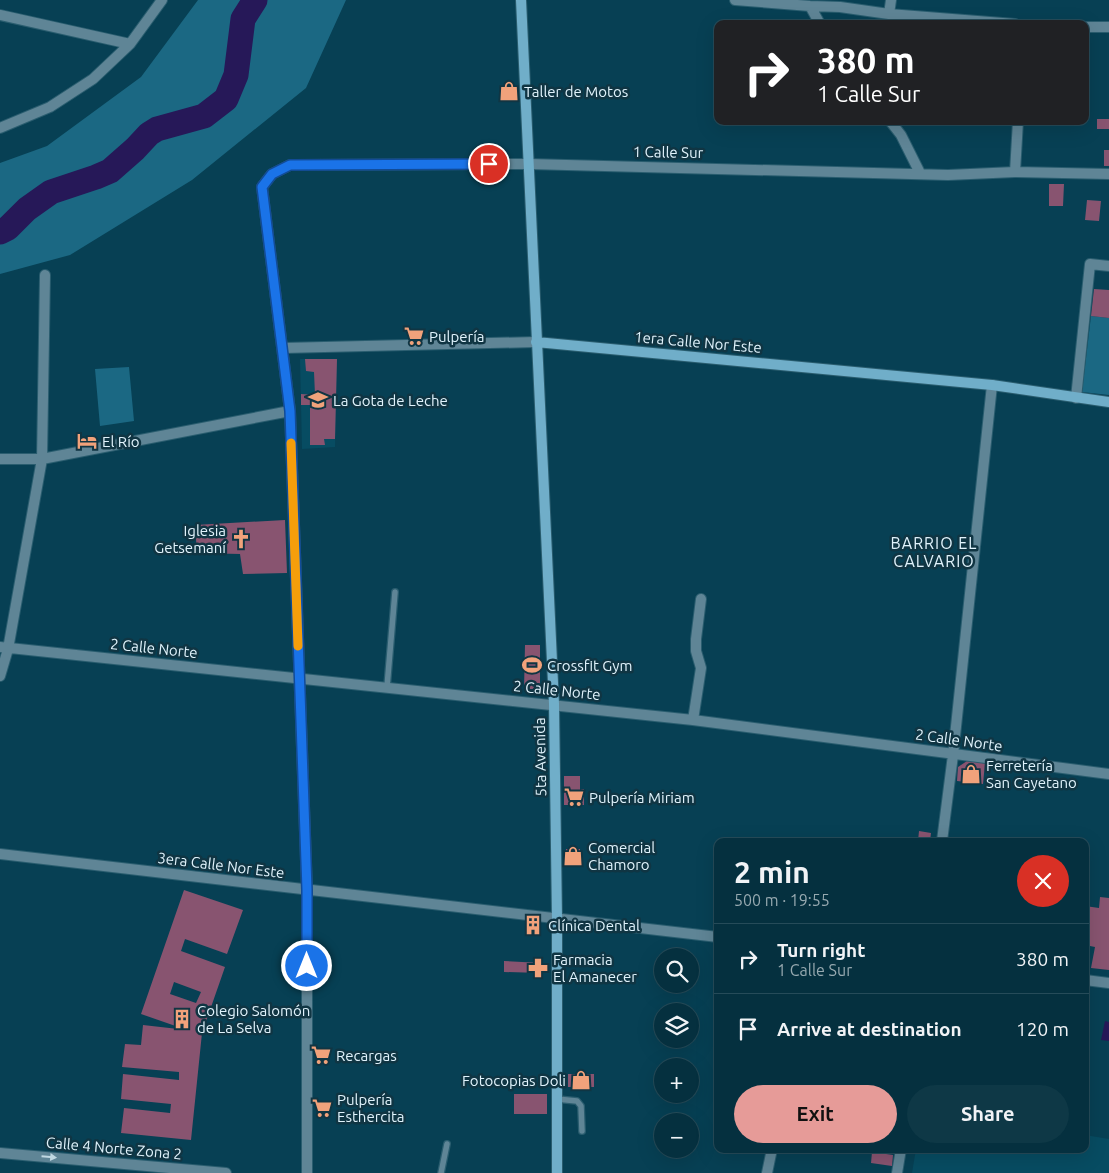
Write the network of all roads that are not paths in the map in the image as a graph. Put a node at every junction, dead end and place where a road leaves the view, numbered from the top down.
1 (162, 0) edge
2 (521, 0) edge
3 (735, 0) edge
4 (891, 0) edge
5 (810, 6) junction
6 (889, 14) junction
7 (0, 15) edge
8 (818, 20) edge
9 (965, 20) edge
10 (1089, 27) edge
11 (1109, 28) edge
12 (130, 44) junction
13 (893, 125) edge
14 (1018, 125) edge
15 (0, 128) edge
16 (529, 164) junction
17 (1015, 172) junction
18 (920, 173) junction
19 (1109, 174) edge
20 (1109, 266) edge
21 (44, 275) dead end
22 (536, 342) junction
23 (283, 348) junction
24 (992, 384) junction
25 (1076, 398) junction
26 (1109, 402) edge
27 (290, 411) junction
28 (0, 459) edge
29 (42, 459) junction
30 (395, 592) dead end
31 (701, 599) dead end
32 (4, 648) edge
33 (0, 676) edge
34 (299, 678) junction
35 (387, 687) junction
36 (554, 704) junction
37 (693, 720) junction
38 (953, 755) junction
39 (1109, 774) edge
40 (942, 838) edge
41 (0, 854) edge
42 (307, 890) junction
43 (557, 919) junction
44 (714, 937) edge
45 (1089, 980) edge
46 (1109, 983) edge
47 (557, 1099) junction
48 (582, 1131) dead end
49 (448, 1144) dead end
50 (0, 1153) edge
51 (771, 1153) edge
52 (900, 1153) edge
53 (226, 1173) edge
54 (306, 1173) edge
55 (441, 1173) edge
56 (557, 1173) edge
57 (766, 1173) edge
58 (897, 1173) edge

1 - 12 street
2 - 16 street, 5ta Avenida
3 - 5 street
4 - 6 street
5 - 6 street
5 - 8 street
6 - 9 street
7 - 12 street
10 - 11 street
12 - 15 street
13 - 18 street
14 - 17 street
16 - 18 street, 1 Calle Sur
16 - 22 street, 5ta Avenida
16 - 23 street, 1 Calle Sur
17 - 18 street, 1 Calle Sur
17 - 19 street, 1 Calle Sur
20 - 25 street
21 - 29 street
22 - 23 street, 1era Calle Nor Este
22 - 24 street, 1era Calle Nor Este
22 - 36 street, 5ta Avenida
23 - 27 street
24 - 25 street, 1era Calle Nor Este
24 - 38 street
25 - 26 street, 1era Calle Nor Este
27 - 29 street
27 - 34 street
28 - 29 street
29 - 32 street
30 - 35 lane
31 - 37 street
32 - 33 street
32 - 34 street, 2 Calle Norte
34 - 35 street, 2 Calle Norte
34 - 42 street
35 - 36 street, 2 Calle Norte
36 - 37 street, 2 Calle Norte
36 - 43 street, 5ta Avenida
37 - 38 street, 2 Calle Norte
38 - 39 street, 2 Calle Norte
38 - 40 street
41 - 42 street, 3era Calle Nor Este
42 - 43 street, 3era Calle Nor Este
42 - 54 street
43 - 44 street, 3era Calle Nor Este
43 - 47 street, 5ta Avenida
45 - 46 street
47 - 48 lane
47 - 56 street, 5ta Avenida
49 - 55 lane
50 -> 53 street, Calle 4 Norte Zona 2
51 - 57 street
52 - 58 street

